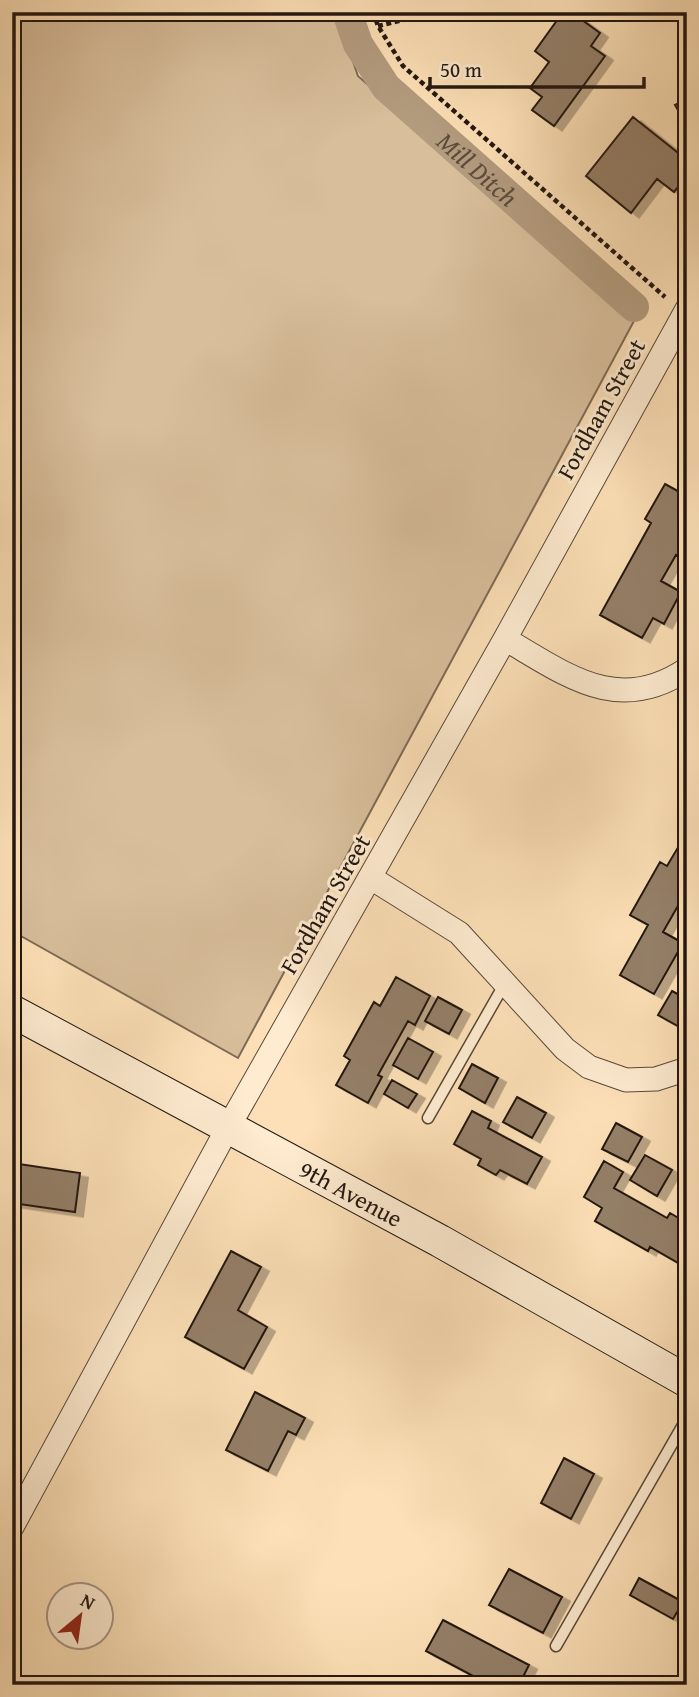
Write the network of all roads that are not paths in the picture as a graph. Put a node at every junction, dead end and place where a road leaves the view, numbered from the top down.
1 (685, 312) edge
2 (505, 639) junction
3 (687, 669) edge
4 (371, 878) junction
5 (505, 983) junction
6 (12, 1010) edge
7 (687, 1069) edge
8 (428, 1118) dead end
9 (229, 1126) junction
10 (687, 1381) edge
11 (687, 1418) edge
12 (12, 1527) edge
13 (555, 1646) dead end

1 - 2 street, Fordham Street
2 - 3 street
2 - 4 street, Fordham Street
4 - 5 street
4 - 9 street, Fordham Street
5 - 7 street
5 - 8 lane
6 - 9 main road, 9th Avenue
9 - 10 main road, 9th Avenue
9 - 12 street, Fordham Street
11 - 13 lane

